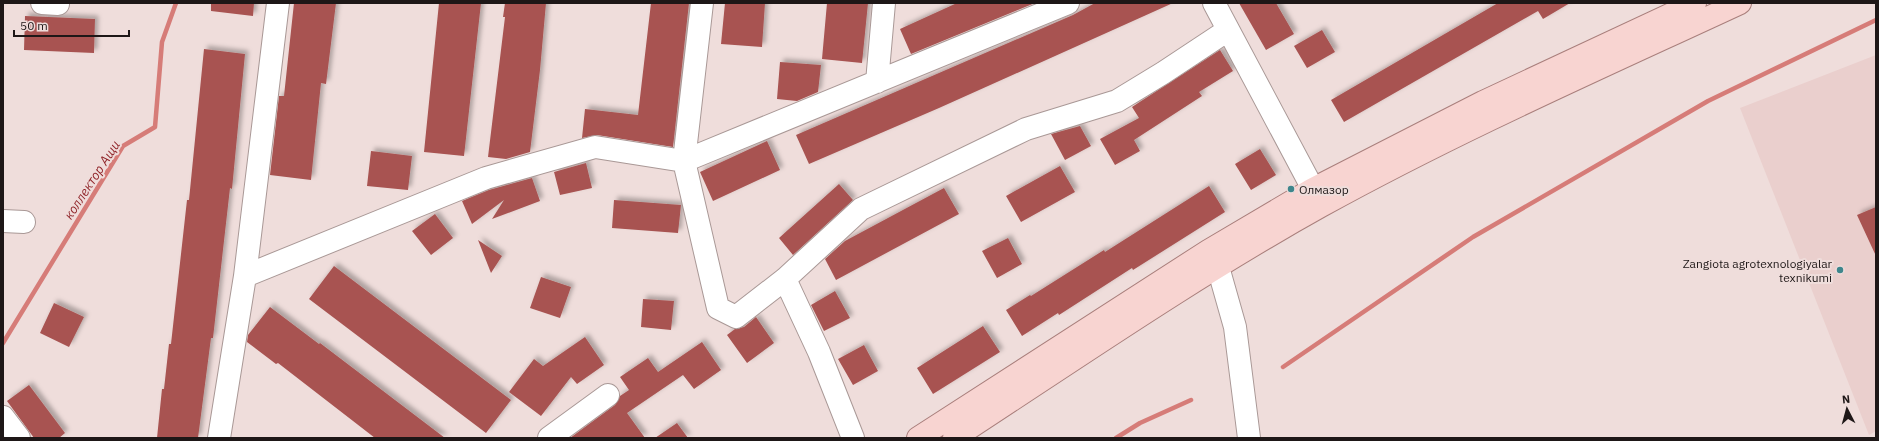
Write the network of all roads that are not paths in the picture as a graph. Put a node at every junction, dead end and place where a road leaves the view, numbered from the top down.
1 (278, 3) edge
2 (702, 3) edge
3 (884, 3) edge
4 (1068, 3) edge
5 (1214, 3) edge
6 (1695, 3) edge
7 (1740, 3) edge
8 (1044, 7) edge
9 (1228, 30) junction
10 (877, 82) junction
11 (684, 161) junction
12 (1313, 189) junction
13 (1218, 267) junction
14 (244, 276) junction
15 (785, 280) junction
16 (608, 395) dead end
17 (3, 417) edge
18 (19, 438) edge
19 (218, 438) edge
20 (549, 438) edge
21 (853, 438) edge
22 (918, 438) edge
23 (954, 438) edge
24 (1249, 438) edge

1 - 14 street
2 - 11 street
3 - 10 street
4 - 8 street
5 - 9 street
6 - 12 main road
7 - 13 main road
8 - 10 street
9 - 12 street
9 - 15 street
10 - 11 street
11 - 14 street
11 - 15 street
12 - 22 main road
13 - 23 main road
13 - 24 street
14 - 19 street
15 - 21 street
16 - 20 street
17 - 18 street

